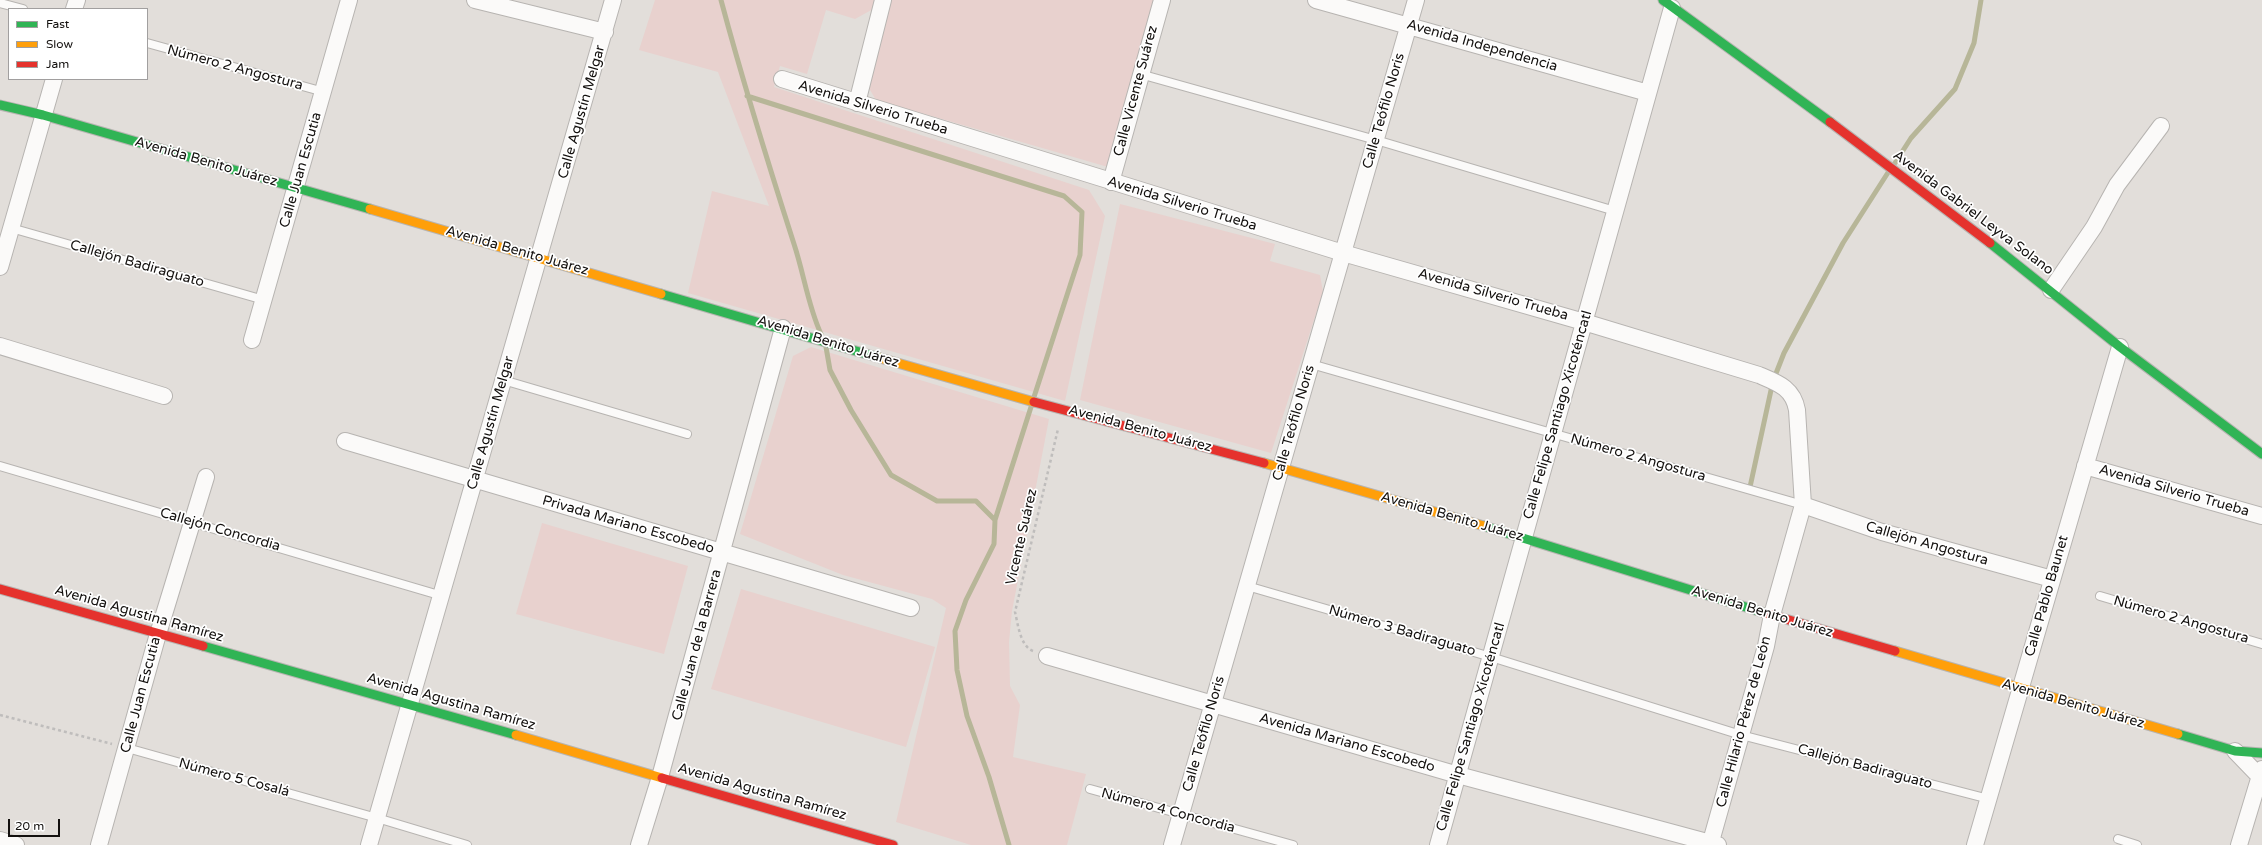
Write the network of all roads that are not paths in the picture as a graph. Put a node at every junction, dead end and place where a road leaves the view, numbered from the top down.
1 (349, 0) edge
2 (475, 0) edge
3 (613, 0) edge
4 (883, 0) edge
5 (1162, 0) edge
6 (1316, 0) edge
7 (1416, 0) edge
8 (0, 3) edge
9 (1668, 4) edge
10 (19, 8) edge
11 (1409, 26) junction
12 (605, 32) junction
13 (148, 43) edge
14 (1140, 74) junction
15 (782, 79) dead end
16 (54, 80) edge
17 (324, 92) junction
18 (1648, 93) junction
19 (857, 102) junction
20 (0, 105) edge
21 (43, 115) junction
22 (2161, 126) dead end
23 (1376, 140) junction
24 (1111, 182) junction
25 (296, 188) junction
26 (1615, 211) junction
27 (11, 228) junction
28 (1343, 253) junction
29 (539, 258) junction
30 (0, 267) edge
31 (2051, 290) junction
32 (264, 300) junction
33 (1584, 322) junction
34 (783, 328) junction
35 (252, 340) dead end
36 (0, 346) edge
37 (2120, 347) junction
38 (1311, 364) junction
39 (504, 380) junction
40 (164, 396) dead end
41 (1797, 410) joint
42 (687, 434) dead end
43 (1553, 434) junction
44 (345, 441) dead end
45 (2262, 454) edge
46 (0, 466) edge
47 (2085, 466) junction
48 (1281, 467) junction
49 (206, 477) dead end
50 (475, 479) junction
51 (1803, 505) junction
52 (2262, 516) edge
53 (192, 522) junction
54 (1524, 538) junction
55 (722, 552) junction
56 (2052, 579) junction
57 (1247, 586) junction
58 (0, 590) edge
59 (439, 595) junction
60 (2100, 596) dead end
61 (911, 608) dead end
62 (1772, 615) junction
63 (158, 634) junction
64 (2262, 644) edge
65 (1047, 656) road end
66 (1491, 657) junction
67 (2021, 688) junction
68 (409, 704) junction
69 (1213, 704) junction
70 (1741, 735) junction
71 (127, 748) junction
72 (2235, 751) junction
73 (2262, 753) edge
74 (1458, 775) junction
75 (2261, 775) edge
76 (660, 777) junction
77 (1090, 789) dead end
78 (1989, 799) junction
79 (1181, 814) junction
80 (377, 818) junction
81 (2118, 839) dead end
82 (0, 840) edge
83 (1713, 844) edge
84 (16, 845) edge
85 (99, 845) edge
86 (369, 845) edge
87 (467, 845) edge
88 (639, 845) edge
89 (893, 845) edge
90 (1172, 845) edge
91 (1293, 845) edge
92 (1438, 845) edge
93 (1975, 845) edge
94 (2137, 845) edge
95 (2239, 845) edge

1 - 17 street, Calle Juan Escutia
2 - 12 street
3 - 12 street, Calle Agustín Melgar
4 - 19 street
5 - 14 street, Calle Vicente Suárez
6 - 11 street, Avenida Independencia
7 - 11 street, Calle Teófilo Noris
8 - 10 lane
9 - 18 street, Calle Felipe Santiago Xicoténcatl
9 - 31 street, Avenida Gabriel Leyva Solano
11 - 18 street, Avenida Independencia
11 - 23 street, Calle Teófilo Noris
12 - 29 street, Calle Agustín Melgar
13 - 17 lane, Número 2 Angostura
14 - 23 lane
14 - 24 street, Calle Vicente Suárez
15 - 19 street, Avenida Silverio Trueba
16 - 21 street
17 - 25 street, Calle Juan Escutia
18 - 26 street, Calle Felipe Santiago Xicoténcatl
19 - 24 street, Avenida Silverio Trueba
20 - 21 street, Avenida Benito Juárez
21 - 25 street, Avenida Benito Juárez
21 - 27 street
22 - 31 street
23 - 26 lane
23 - 28 street, Calle Teófilo Noris
24 - 28 street, Avenida Silverio Trueba
25 - 29 street, Avenida Benito Juárez
25 - 32 street, Calle Juan Escutia
26 - 33 street, Calle Felipe Santiago Xicoténcatl
27 - 30 street
27 - 32 lane, Callejón Badiraguato
28 - 33 street, Avenida Silverio Trueba
28 - 38 street, Calle Teófilo Noris
29 - 34 street, Avenida Benito Juárez
29 - 39 street, Calle Agustín Melgar
31 - 37 street, Avenida Gabriel Leyva Solano
32 - 35 street, Calle Juan Escutia
33 - 41 street, Avenida Silverio Trueba
33 - 43 street, Calle Felipe Santiago Xicoténcatl
34 - 48 street, Avenida Benito Juárez
34 - 55 street, Calle Juan de la Barrera
36 - 40 street
37 - 45 street, Avenida Gabriel Leyva Solano
37 - 47 street, Calle Pablo Baunet
38 - 43 lane, Número 2 Angostura
38 - 48 street, Calle Teófilo Noris
39 - 42 lane
39 - 50 street, Calle Agustín Melgar
41 - 51 street, Calle Hilario Pérez de León
43 - 51 lane, Número 2 Angostura
43 - 54 street, Calle Felipe Santiago Xicoténcatl
44 - 50 street, Privada Mariano Escobedo
46 - 53 lane, Callejón Concordia
47 - 52 street, Avenida Silverio Trueba
47 - 56 street, Calle Pablo Baunet
48 - 54 street, Avenida Benito Juárez
48 - 57 street, Calle Teófilo Noris
49 - 53 street, Calle Juan Escutia
50 - 55 street, Privada Mariano Escobedo
50 - 59 street, Calle Agustín Melgar
51 - 56 street, Callejón Angostura
51 - 62 street, Calle Hilario Pérez de León
53 - 59 lane, Callejón Concordia
53 - 63 street, Calle Juan Escutia
54 - 62 street, Avenida Benito Juárez
54 - 66 street, Calle Felipe Santiago Xicoténcatl
55 - 61 street, Privada Mariano Escobedo
55 - 76 street, Calle Juan de la Barrera
56 - 67 street, Calle Pablo Baunet
57 - 66 lane, Número 3 Badiraguato
57 - 69 street, Calle Teófilo Noris
58 - 63 street, Avenida Agustina Ramírez
59 - 68 street, Calle Agustín Melgar
60 - 64 lane, Número 2 Angostura
62 - 67 street, Avenida Benito Juárez
62 - 70 street, Calle Hilario Pérez de León
63 - 68 street, Avenida Agustina Ramírez
63 - 71 street, Calle Juan Escutia
65 - 69 street, Avenida Mariano Escobedo
66 - 70 lane, Número 3 Badiraguato
66 - 74 street, Calle Felipe Santiago Xicoténcatl
67 - 72 street, Avenida Benito Juárez
67 - 78 street, Calle Pablo Baunet
68 - 76 street, Avenida Agustina Ramírez
68 - 80 street, Calle Agustín Melgar
69 - 74 street, Avenida Mariano Escobedo
69 - 79 street, Calle Teófilo Noris
70 - 78 lane, Callejón Badiraguato
70 - 83 street, Calle Hilario Pérez de León
71 - 80 lane, Número 5 Cosalá
71 - 85 street, Calle Juan Escutia
72 - 73 street, Avenida Benito Juárez
72 - 75 street
74 - 83 street, Avenida Mariano Escobedo
74 - 92 street, Calle Felipe Santiago Xicoténcatl
75 - 95 street
76 - 88 street, Calle Juan de la Barrera
76 - 89 street, Avenida Agustina Ramírez
77 - 79 lane, Número 4 Concordia
78 - 93 street, Calle Pablo Baunet
79 - 90 street, Calle Teófilo Noris
79 - 91 lane, Número 4 Concordia
80 - 86 street, Calle Agustín Melgar
80 - 87 lane, Número 5 Cosalá
81 - 94 lane
82 - 84 street

